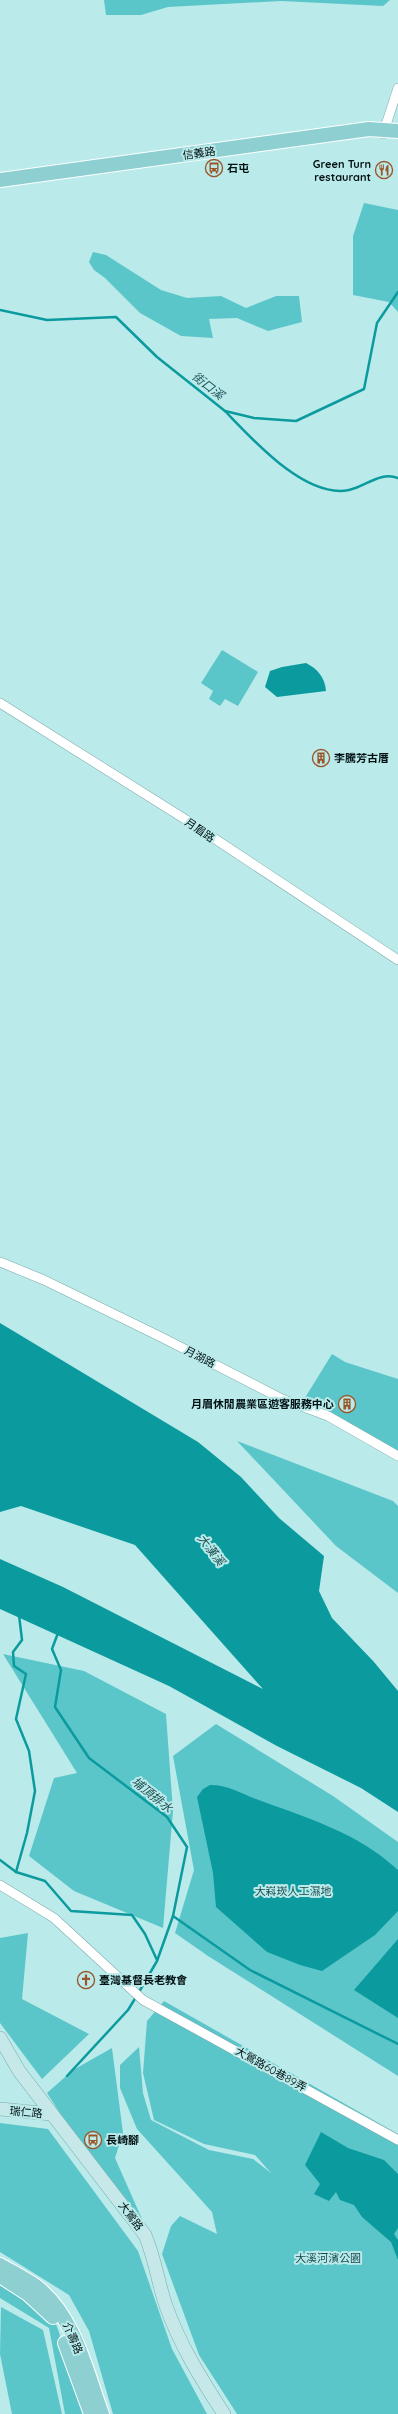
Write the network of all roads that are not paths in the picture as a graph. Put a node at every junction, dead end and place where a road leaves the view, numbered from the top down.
1 (398, 88) edge
2 (388, 132) edge
3 (398, 138) edge
4 (0, 180) edge
5 (0, 188) edge
6 (0, 703) edge
7 (398, 960) edge
8 (0, 1262) edge
9 (398, 1456) edge
10 (0, 1885) edge
11 (0, 2038) edge
12 (0, 2109) edge
13 (51, 2114) junction
14 (398, 2140) edge
15 (0, 2265) edge
16 (0, 2276) edge
17 (91, 2414) edge
18 (102, 2414) edge
19 (224, 2414) edge

1 - 2 street
2 - 3 main road, 信義路
2 - 4 main road, 信義路
2 - 5 main road, 信義路
6 - 7 street, 月眉路
8 - 9 street, 月湖路
10 - 14 street, 大鶯路60巷89弄
11 - 13 street, 大鶯路
12 - 13 street, 瑞仁路
13 - 19 street, 大鶯路
15 - 18 main road, 介壽路
16 - 17 main road, 介壽路

